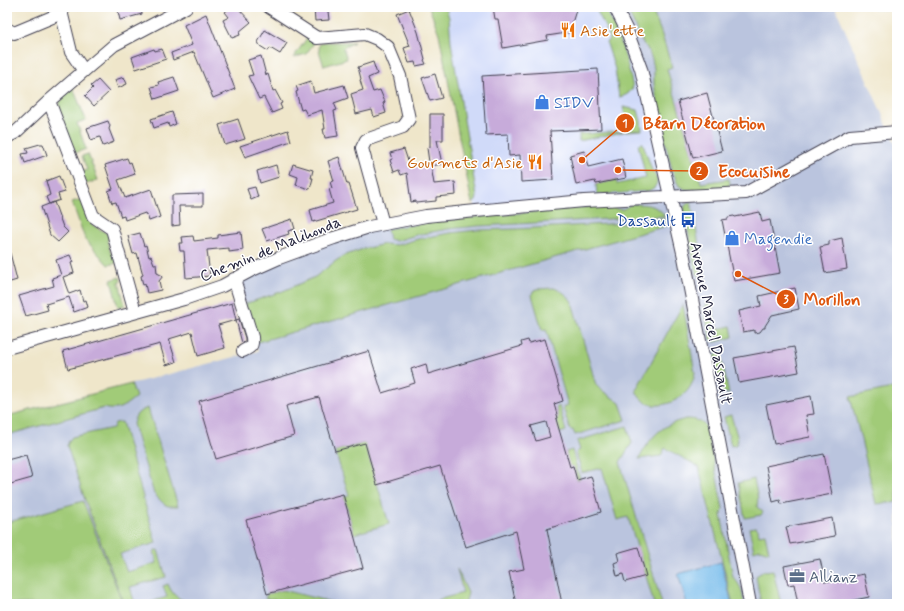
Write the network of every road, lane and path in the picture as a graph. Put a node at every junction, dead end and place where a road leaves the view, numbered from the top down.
1 (186, 7) edge
2 (268, 7) edge
3 (615, 7) edge
4 (61, 10) edge
5 (7, 29) edge
6 (84, 71) junction
7 (49, 101) junction
8 (897, 132) edge
9 (7, 137) edge
10 (670, 196) junction
11 (383, 224) junction
12 (234, 279) junction
13 (135, 312) junction
14 (7, 348) edge
15 (243, 351) dead end
16 (750, 604) edge

1 - 6 street
2 - 11 street
3 - 10 street, Avenue Marcel Dassault
4 - 5 street
4 - 6 street
6 - 7 street
7 - 9 street
7 - 13 street
8 - 10 street, Chemin de Malihonda
10 - 11 street, Chemin de Malihonda
10 - 16 street, Avenue Marcel Dassault
11 - 12 street, Chemin de Malihonda
12 - 13 street, Chemin de Malihonda
12 - 15 street
13 - 14 street, Chemin de Malihonda

